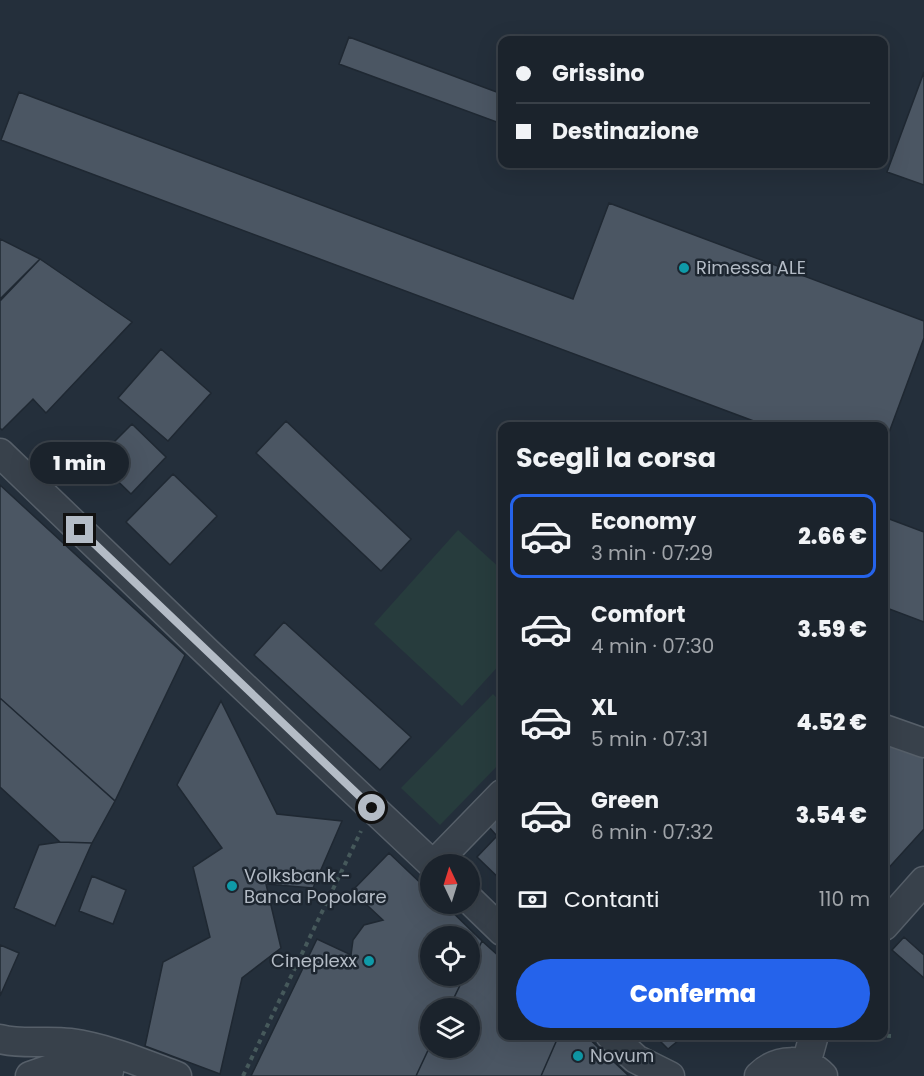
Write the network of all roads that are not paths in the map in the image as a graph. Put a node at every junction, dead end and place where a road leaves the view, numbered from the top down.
1 (0, 453) edge
2 (888, 730) edge
3 (924, 743) edge
4 (498, 798) edge
5 (422, 854) edge
6 (443, 854) edge
7 (924, 881) edge
8 (480, 910) edge
9 (888, 922) edge
10 (498, 927) edge
11 (0, 1039) edge
12 (615, 1040) edge
13 (814, 1040) edge
14 (814, 1070) edge
15 (30, 1076) edge
16 (124, 1076) edge
17 (177, 1076) edge
18 (670, 1076) edge
19 (759, 1076) edge

1 - 5 street
2 - 3 street
4 - 6 street
7 - 9 street
8 - 10 street
11 - 17 street
12 - 18 street
13 - 14 street
14 - 19 street
15 - 16 street

